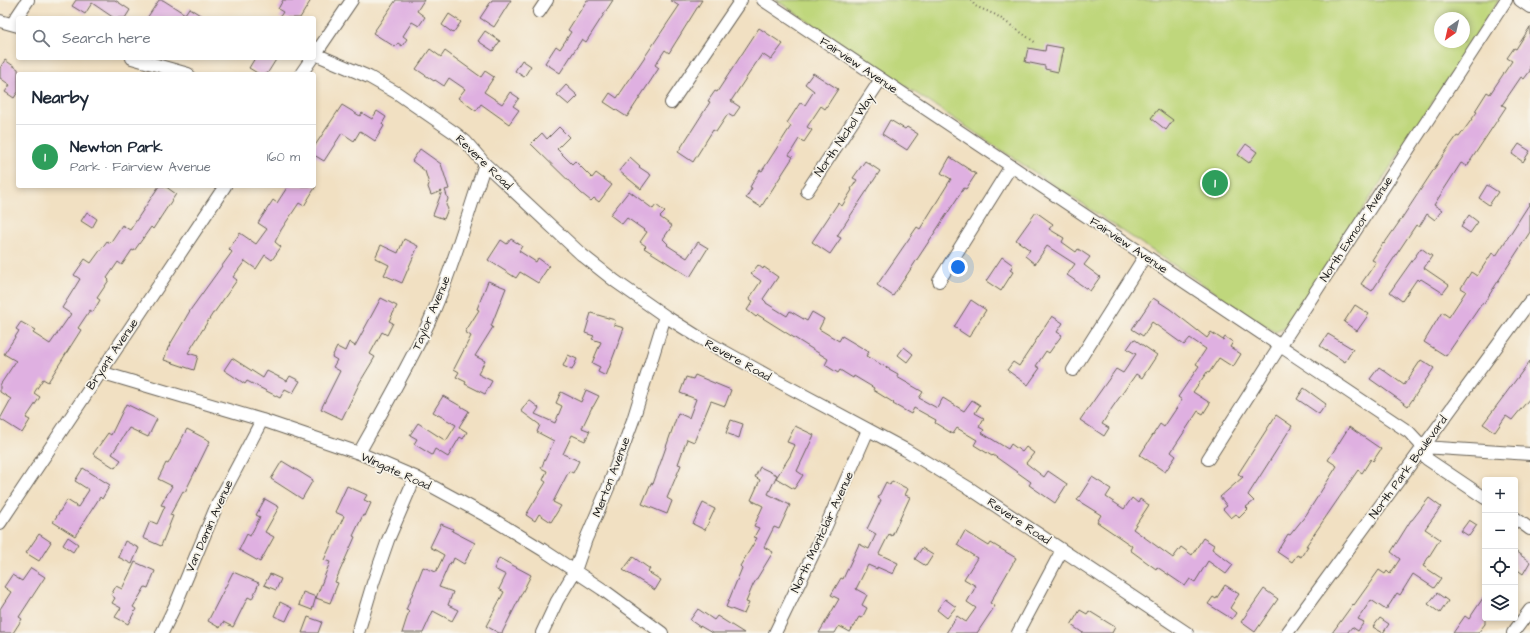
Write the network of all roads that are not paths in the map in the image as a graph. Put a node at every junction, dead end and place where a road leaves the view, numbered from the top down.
1 (28, 0) edge
2 (352, 0) edge
3 (547, 0) edge
4 (741, 0) edge
5 (763, 0) edge
6 (1506, 0) edge
7 (1520, 0) edge
8 (1530, 7) edge
9 (538, 12) dead end
10 (10, 23) edge
11 (316, 53) edge
12 (316, 57) edge
13 (139, 60) edge
14 (311, 60) edge
15 (181, 72) edge
16 (302, 72) edge
17 (881, 79) junction
18 (671, 104) dead end
19 (485, 164) junction
20 (1011, 166) junction
21 (224, 188) edge
22 (807, 191) dead end
23 (1145, 256) junction
24 (939, 281) dead end
25 (1530, 302) edge
26 (665, 316) junction
27 (1280, 346) junction
28 (1073, 370) dead end
29 (100, 372) junction
30 (262, 420) junction
31 (868, 430) junction
32 (1423, 447) junction
33 (358, 453) junction
34 (1530, 454) edge
35 (1208, 459) dead end
36 (415, 477) junction
37 (1482, 496) edge
38 (1518, 520) edge
39 (0, 522) edge
40 (1530, 528) edge
41 (1062, 550) junction
42 (575, 571) junction
43 (1530, 610) edge
44 (162, 633) edge
45 (358, 633) edge
46 (542, 633) edge
47 (662, 633) edge
48 (774, 633) edge
49 (1018, 633) edge
50 (1187, 633) edge
51 (1287, 633) edge
52 (1514, 633) edge

1 - 10 street
2 - 11 street
3 - 9 street
4 - 18 street
5 - 17 street, Fairview Avenue
6 - 27 street, North Exmoor Avenue
7 - 8 street
12 - 19 street, Revere Road
13 - 15 street
14 - 16 street
17 - 20 street, Fairview Avenue
17 - 22 street, North Nichol Way
19 - 26 street, Revere Road
19 - 33 street, Taylor Avenue
20 - 23 street, Fairview Avenue
20 - 24 street
21 - 29 street, Bryant Avenue
23 - 27 street, Fairview Avenue
23 - 28 street
25 - 32 street, North Park Boulevard
26 - 31 street, Revere Road
26 - 42 street, Merton Avenue
27 - 32 street, Fairview Avenue
27 - 35 street, North Exmoor Avenue
29 - 30 street, Wingate Road
29 - 39 street, Bryant Avenue
30 - 33 street, Wingate Road
30 - 44 street, Van Damin Avenue
31 - 41 street, Revere Road
31 - 48 street, North Montclair Avenue
32 - 34 street
32 - 37 street, Fairview Avenue
32 - 51 street, North Park Boulevard
33 - 36 street, Wingate Road
36 - 42 street, Wingate Road
36 - 45 street
38 - 40 street
41 - 49 street
41 - 50 street, Revere Road
42 - 46 street, Merton Avenue
42 - 47 street, Wingate Road
43 - 52 street

